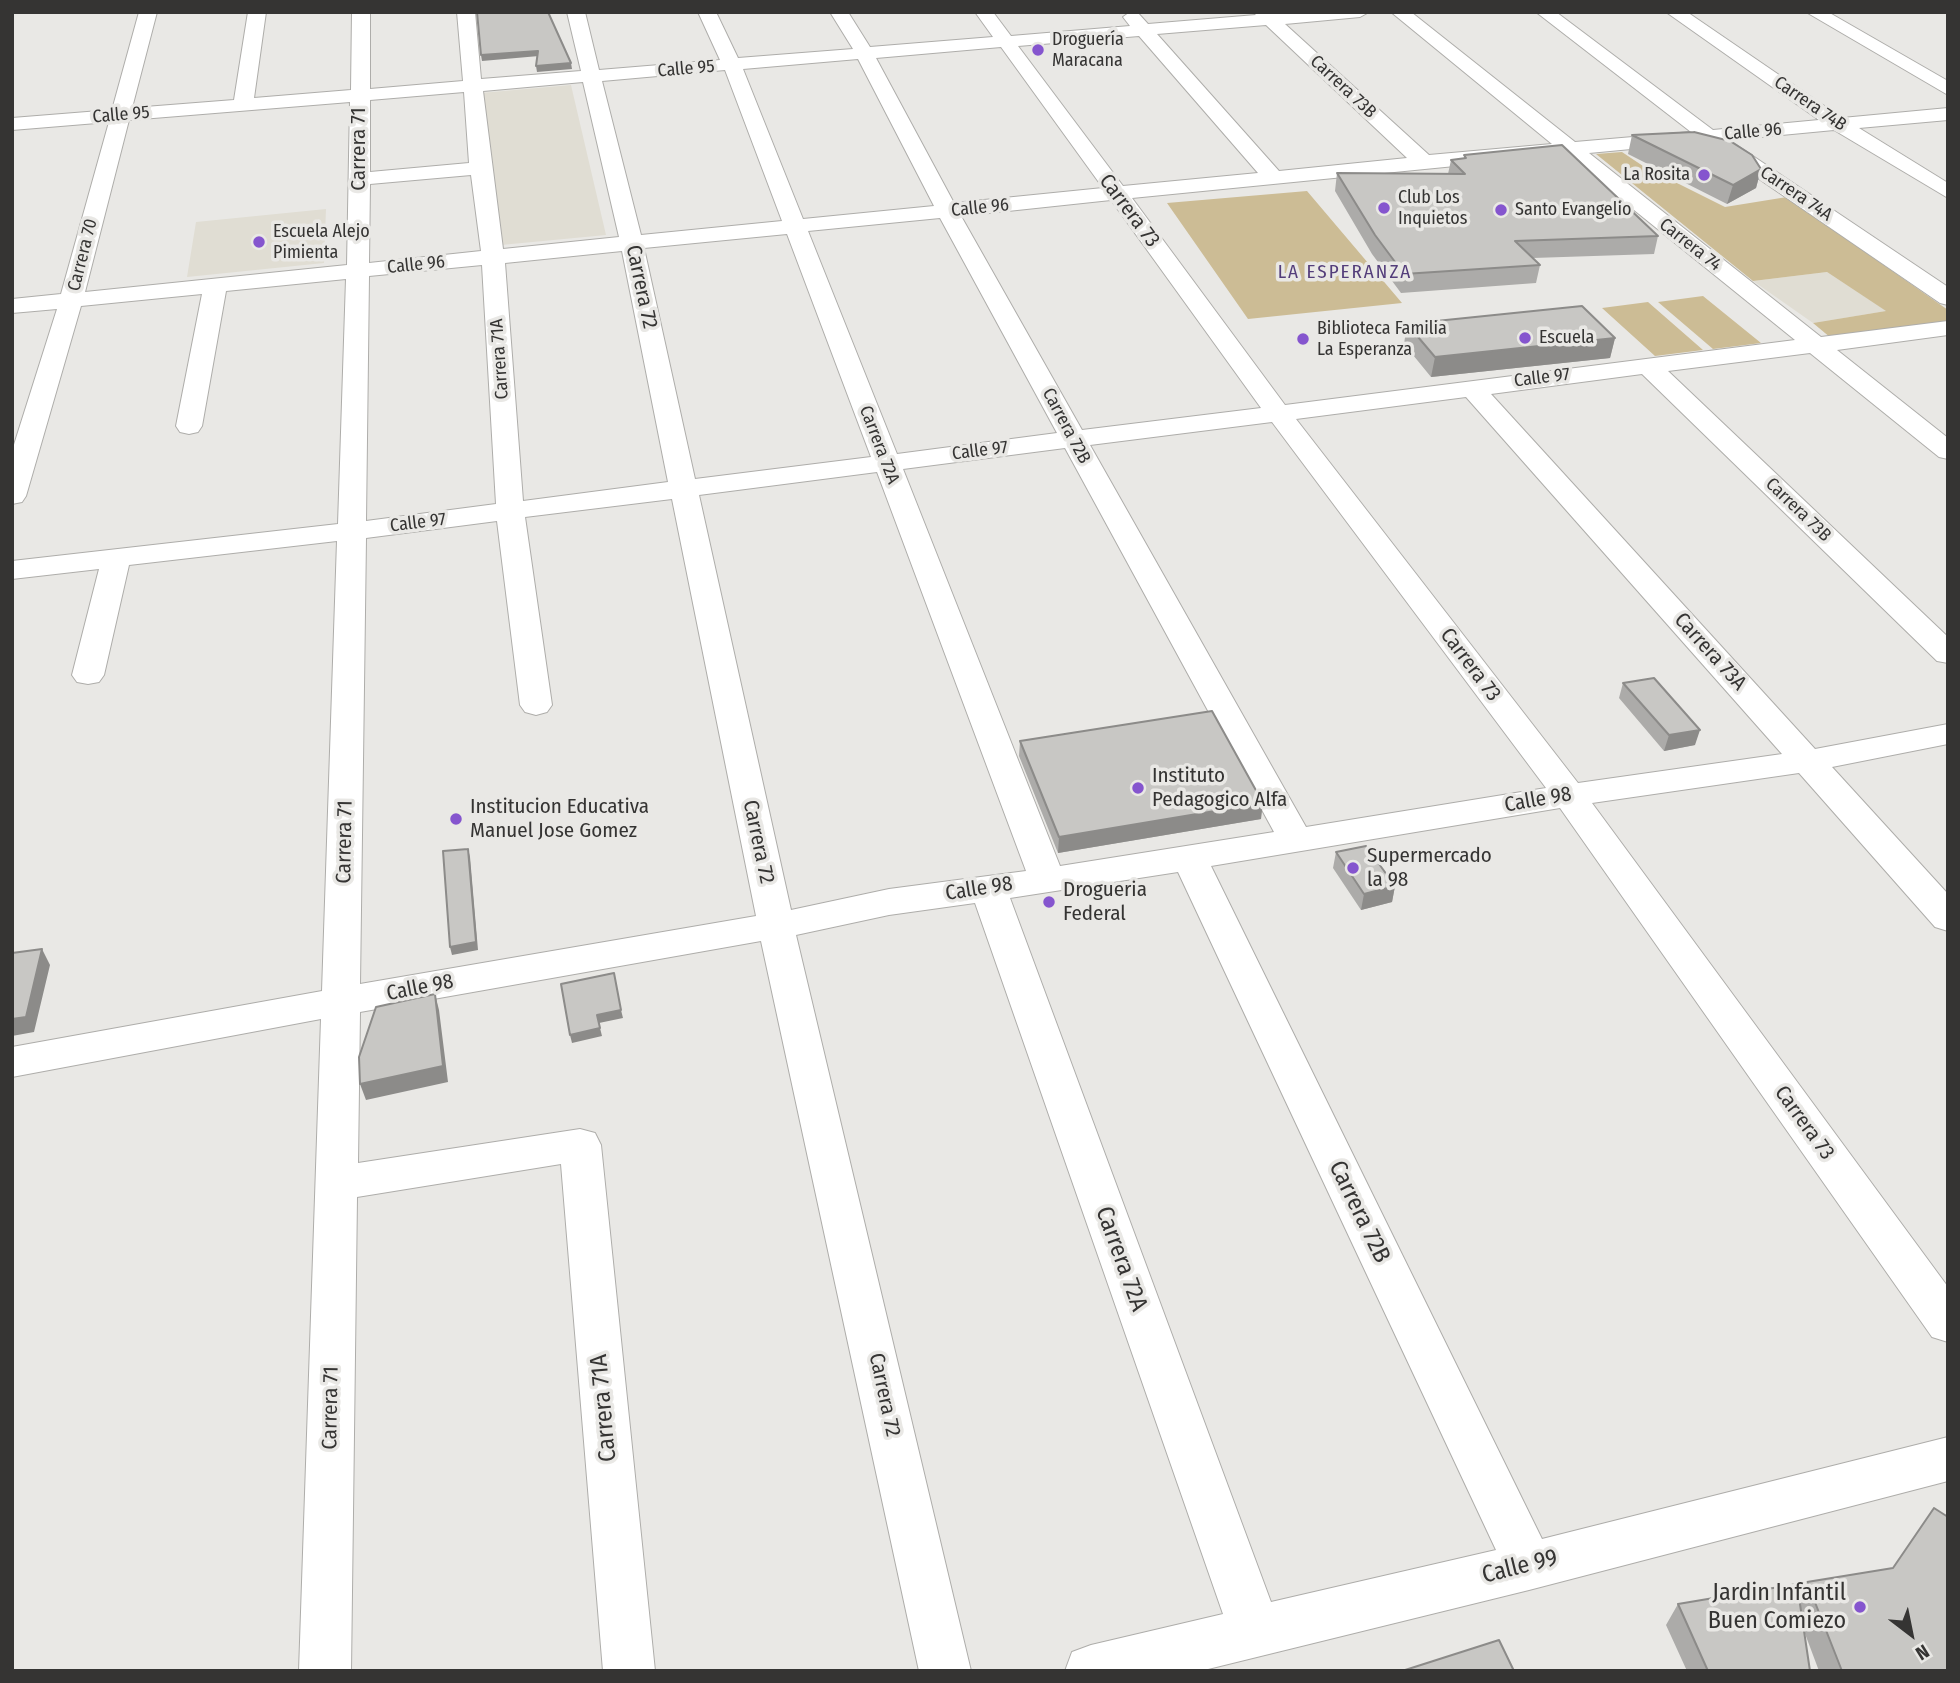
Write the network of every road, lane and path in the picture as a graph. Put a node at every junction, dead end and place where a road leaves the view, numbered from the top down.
1 (148, 12) edge
2 (257, 12) edge
3 (361, 12) edge
4 (466, 12) edge
5 (576, 12) edge
6 (707, 12) edge
7 (839, 12) edge
8 (984, 12) edge
9 (1128, 12) edge
10 (1360, 12) edge
11 (1400, 12) edge
12 (1545, 12) edge
13 (1675, 12) edge
14 (1815, 12) edge
15 (1266, 16) edge
16 (1143, 30) junction
17 (1004, 42) junction
18 (866, 54) junction
19 (732, 65) junction
20 (591, 77) junction
21 (474, 87) junction
22 (1948, 89) edge
23 (359, 96) junction
24 (243, 105) junction
25 (1948, 114) edge
26 (118, 116) junction
27 (12, 124) edge
28 (1838, 124) junction
29 (1709, 136) junction
30 (1570, 151) junction
31 (1424, 162) junction
32 (480, 168) junction
33 (1273, 177) junction
34 (359, 180) junction
35 (1948, 192) edge
36 (1116, 194) junction
37 (950, 211) junction
38 (795, 225) junction
39 (631, 241) junction
40 (493, 257) junction
41 (358, 272) junction
42 (215, 285) junction
43 (1948, 298) edge
44 (71, 300) junction
45 (12, 306) edge
46 (1948, 328) edge
47 (1818, 344) junction
48 (1647, 365) junction
49 (1471, 387) junction
50 (1279, 414) junction
51 (189, 426) dead end
52 (1072, 440) junction
53 (1948, 452) edge
54 (886, 463) junction
55 (684, 490) junction
56 (12, 496) edge
57 (510, 512) junction
58 (352, 531) junction
59 (117, 558) junction
60 (12, 570) edge
61 (1948, 654) edge
62 (88, 675) dead end
63 (536, 705) dead end
64 (1948, 734) edge
65 (1808, 761) junction
66 (1569, 795) junction
67 (1295, 839) junction
68 (1189, 858) junction
69 (1046, 878) junction
70 (988, 888) junction
71 (1948, 918) edge
72 (776, 926) junction
73 (341, 1003) junction
74 (12, 1062) edge
75 (336, 1183) junction
76 (1948, 1323) edge
77 (1948, 1459) edge
78 (1529, 1566) junction
79 (1255, 1630) junction
80 (325, 1671) edge
81 (629, 1671) edge
82 (945, 1671) edge
83 (1091, 1671) edge

1 - 26 street, Carrera 70
2 - 24 street
3 - 23 street, Carrera 71
4 - 21 street, Carrera 71A
5 - 20 street, Carrera 72
6 - 19 street, Carrera 72A
7 - 18 street, Carrera 72B
8 - 17 street, Carrera 73
9 - 16 street
10 - 15 street, Calle 95
11 - 30 street, Carrera 74
12 - 29 street, Carrera 74A
13 - 28 street, Carrera 74B
14 - 22 street
15 - 16 street, Calle 95
15 - 31 street, Carrera 73B
16 - 17 street, Calle 95
16 - 33 street
17 - 18 street, Calle 95
17 - 36 street, Carrera 73
18 - 19 street, Calle 95
18 - 37 street, Carrera 72B
19 - 20 street, Calle 95
19 - 38 street, Carrera 72A
20 - 21 street, Calle 95
20 - 39 street, Carrera 72
21 - 23 street, Calle 95
21 - 32 street, Carrera 71A
23 - 24 street, Calle 95
23 - 34 street, Carrera 71
24 - 26 street, Calle 95
25 - 28 street, Calle 96
26 - 27 street, Calle 95
26 - 44 street, Carrera 70
28 - 29 street, Calle 96
28 - 35 street, Carrera 74B
29 - 30 street, Calle 96
29 - 43 street, Carrera 74A
30 - 31 street, Calle 96
30 - 47 street, Carrera 74
31 - 33 street, Calle 96
32 - 34 street
32 - 40 street, Carrera 71A
33 - 36 street, Calle 96
34 - 41 street, Carrera 71
36 - 37 street, Calle 96
36 - 50 street, Carrera 73
37 - 38 street, Calle 96
37 - 52 street, Carrera 72B
38 - 39 street, Calle 96
38 - 54 street, Carrera 72A
39 - 40 street, Calle 96
39 - 55 street, Carrera 72
40 - 41 street, Calle 96
40 - 57 street, Carrera 71A
41 - 42 street, Calle 96
41 - 58 street, Carrera 71
42 - 44 street, Calle 96
42 - 51 street
44 - 45 street, Calle 96
44 - 56 street, Carrera 70
46 - 47 street, Calle 97
47 - 48 street, Calle 97
47 - 53 street, Carrera 74
48 - 49 street, Calle 97
48 - 61 street, Carrera 73B
49 - 50 street, Calle 97
49 - 65 street, Carrera 73A
50 - 52 street, Calle 97
50 - 66 street, Carrera 73
52 - 54 street, Calle 97
52 - 67 street, Carrera 72B
54 - 55 street, Calle 97
54 - 69 street, Carrera 72A
55 - 57 street, Calle 97
55 - 72 street, Carrera 72
57 - 58 street, Calle 97
57 - 63 street, Carrera 71A
58 - 59 street, Calle 97
58 - 73 street, Carrera 71
59 - 60 street, Calle 97
59 - 62 street
64 - 65 street, Calle 98
65 - 66 street, Calle 98
65 - 71 street, Carrera 73A
66 - 67 street, Calle 98
66 - 76 street, Carrera 73
67 - 68 street, Calle 98
68 - 69 street, Calle 98
68 - 78 street, Carrera 72B
69 - 70 street, Calle 98
70 - 72 street, Calle 98
70 - 79 street, Carrera 72A
72 - 73 street, Calle 98
72 - 82 street, Carrera 72
73 - 74 street, Calle 98
73 - 75 street, Carrera 71
75 - 80 street, Carrera 71
75 - 81 street, Carrera 71A
77 - 78 street, Calle 99
78 - 79 street, Calle 99
79 - 83 street, Calle 99

